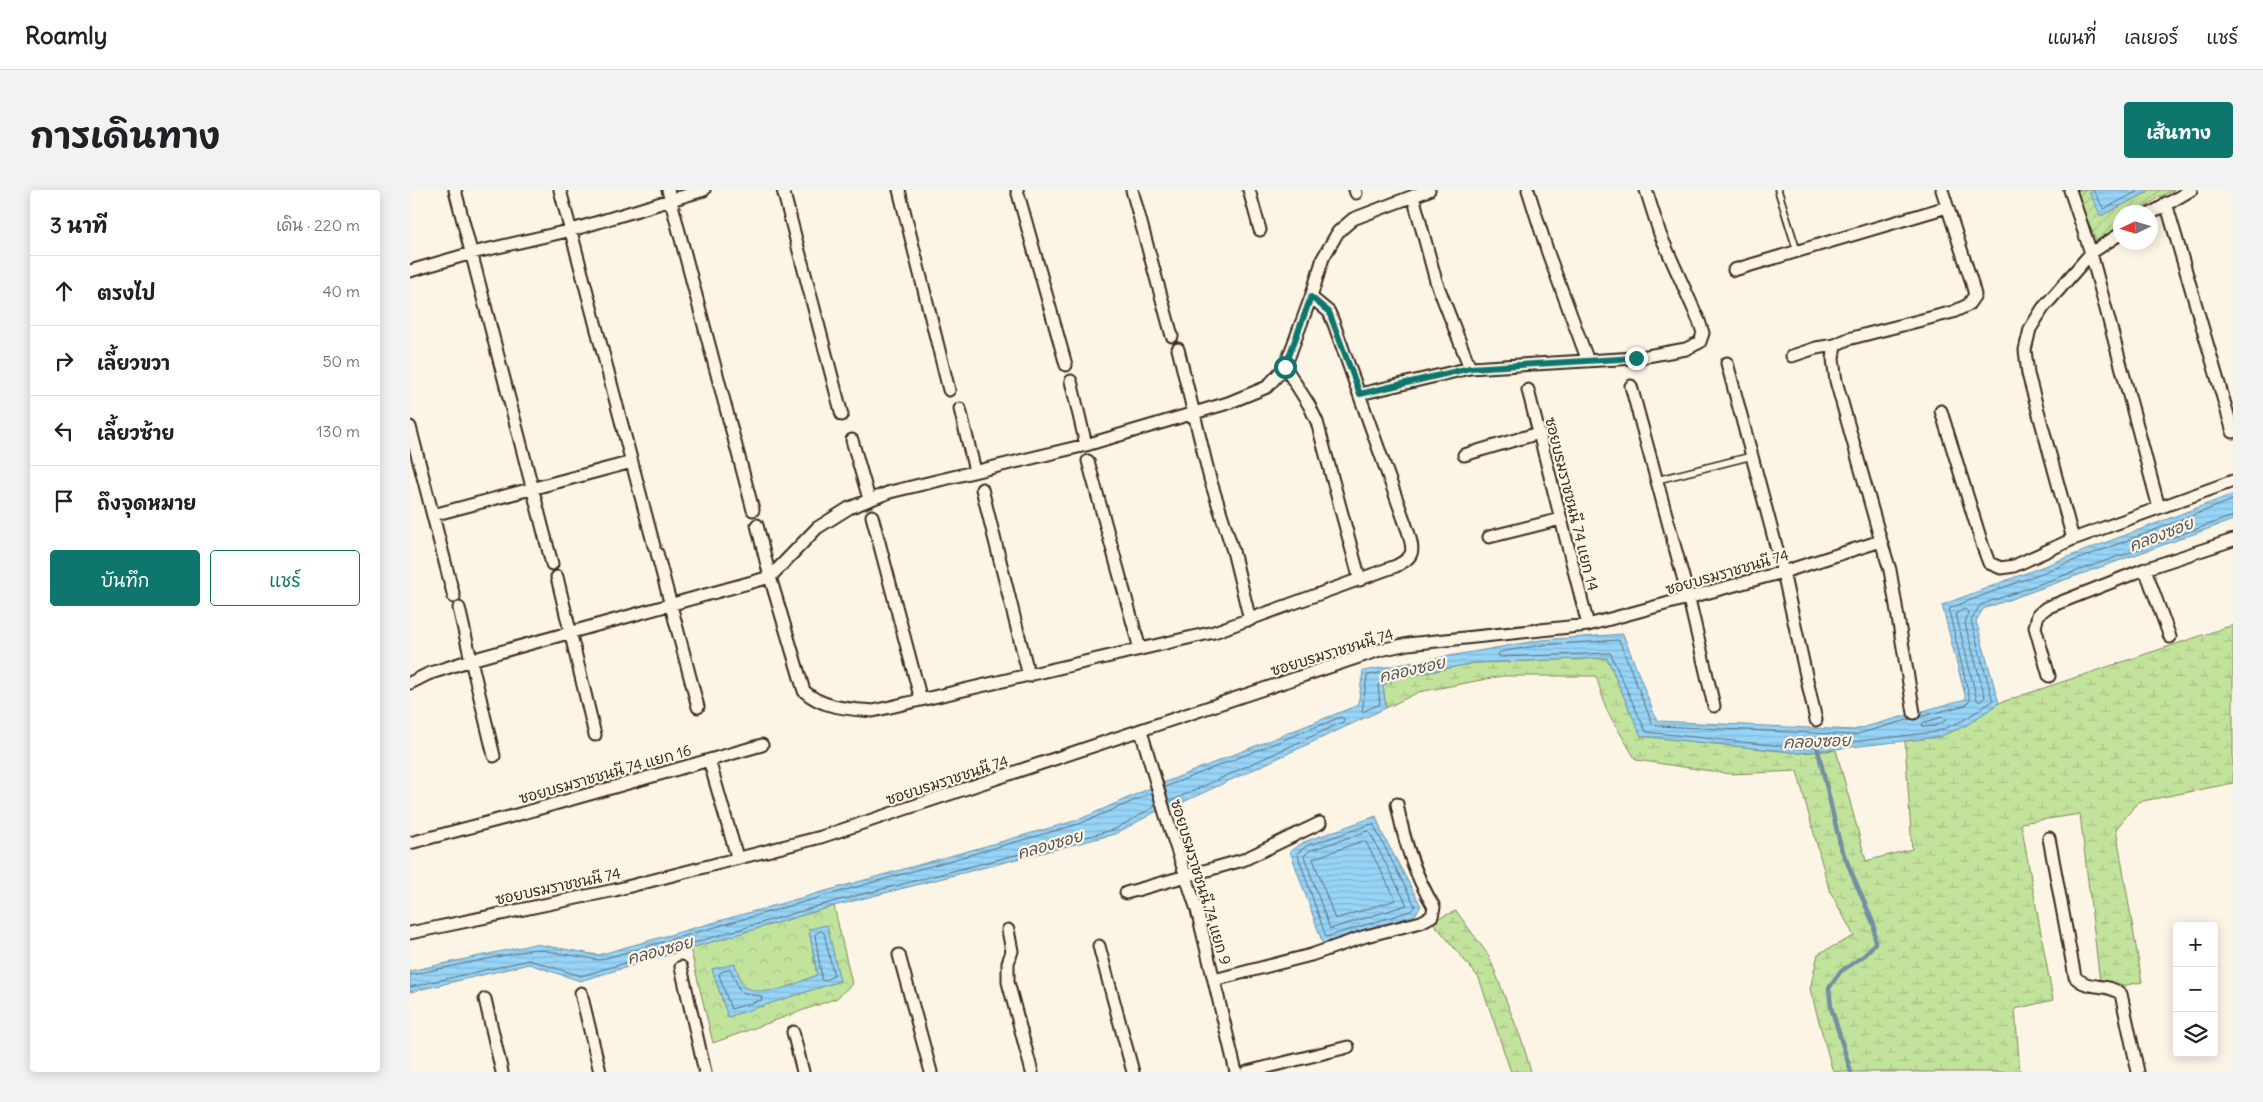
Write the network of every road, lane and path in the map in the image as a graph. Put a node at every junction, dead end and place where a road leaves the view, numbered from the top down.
1 (455, 190) edge
2 (560, 190) edge
3 (704, 190) edge
4 (783, 190) edge
5 (899, 190) edge
6 (1017, 190) edge
7 (1132, 190) edge
8 (1249, 190) edge
9 (1429, 190) edge
10 (1528, 190) edge
11 (1646, 190) edge
12 (1778, 190) edge
13 (1942, 190) edge
14 (2070, 190) edge
15 (2191, 190) edge
16 (670, 195) edge
17 (1414, 196) junction
18 (2166, 203) junction
19 (1947, 207) junction
20 (2158, 208) edge
21 (572, 230) junction
22 (1260, 230) dead end
23 (2113, 239) edge
24 (1797, 251) junction
25 (472, 253) junction
26 (2091, 253) junction
27 (1734, 270) dead end
28 (410, 271) edge
29 (1311, 297) junction
30 (1172, 336) dead end
31 (1835, 345) junction
32 (1178, 349) dead end
33 (1792, 356) dead end
34 (1588, 361) junction
35 (1727, 363) dead end
36 (1066, 365) dead end
37 (1285, 367) junction
38 (1470, 368) junction
39 (1071, 381) dead end
40 (1631, 386) dead end
41 (949, 390) dead end
42 (1528, 390) dead end
43 (1360, 394) junction
44 (960, 408) dead end
45 (1941, 411) dead end
46 (1194, 412) junction
47 (842, 415) dead end
48 (410, 427) edge
49 (2233, 432) edge
50 (1539, 433) junction
51 (852, 440) dead end
52 (1086, 445) junction
53 (415, 446) junction
54 (1464, 454) dead end
55 (1753, 456) junction
56 (410, 458) edge
57 (1088, 461) dead end
58 (632, 462) junction
59 (975, 471) junction
60 (1657, 480) junction
61 (2233, 481) edge
62 (532, 489) junction
63 (982, 489) dead end
64 (869, 499) junction
65 (2159, 508) junction
66 (753, 510) dead end
67 (433, 515) junction
68 (872, 516) dead end
69 (1561, 519) junction
70 (757, 525) dead end
71 (1489, 537) dead end
72 (2073, 539) junction
73 (2233, 540) edge
74 (1881, 541) junction
75 (552, 564) dead end
76 (2145, 569) junction
77 (1783, 572) junction
78 (557, 577) dead end
79 (770, 577) junction
80 (1360, 580) junction
81 (454, 597) dead end
82 (1689, 599) junction
83 (673, 605) junction
84 (459, 608) dead end
85 (1250, 620) junction
86 (1588, 625) junction
87 (569, 634) junction
88 (2170, 637) dead end
89 (1140, 649) junction
90 (471, 660) junction
91 (1029, 676) junction
92 (2049, 676) dead end
93 (410, 682) edge
94 (921, 700) junction
95 (1714, 706) dead end
96 (698, 707) dead end
97 (1914, 713) dead end
98 (1816, 720) dead end
99 (1141, 731) junction
100 (595, 735) dead end
101 (762, 744) dead end
102 (494, 756) dead end
103 (709, 760) junction
104 (1397, 804) dead end
105 (1320, 823) dead end
106 (2049, 838) dead end
107 (410, 843) edge
108 (737, 857) junction
109 (1185, 877) junction
110 (1126, 893) dead end
111 (1008, 930) dead end
112 (410, 933) edge
113 (1099, 946) dead end
114 (899, 955) dead end
115 (681, 966) dead end
116 (1214, 980) junction
117 (581, 993) dead end
118 (484, 999) dead end
119 (793, 1032) dead end
120 (1348, 1047) dead end
121 (502, 1072) edge
122 (600, 1072) edge
123 (705, 1072) edge
124 (803, 1072) edge
125 (931, 1072) edge
126 (1032, 1072) edge
127 (1133, 1072) edge
128 (1236, 1072) edge
129 (1246, 1072) edge
130 (2138, 1072) edge

1 - 25 street
2 - 21 street
3 - 16 street
4 - 47 street
5 - 41 street
6 - 36 street
7 - 30 street
8 - 22 street
9 - 17 street
10 - 34 street
11 - 34 street
12 - 24 lane
13 - 19 street
14 - 26 street
15 - 18 street
16 - 21 street
16 - 66 street
17 - 29 street
17 - 38 street
18 - 20 street
18 - 49 street
19 - 24 street
19 - 31 street
21 - 25 street
21 - 58 street
23 - 26 street
24 - 27 street
25 - 28 street
25 - 62 street
26 - 65 street
26 - 72 street
29 - 37 street
29 - 43 street
31 - 33 street
31 - 74 street
32 - 46 street
34 - 38 street
35 - 55 street
37 - 46 street
37 - 80 street
38 - 43 street
39 - 52 street
40 - 60 street
42 - 50 street, ซอยบรมราชชนนี 74 แยก 14
43 - 80 street
44 - 59 street
45 - 72 street
46 - 52 street
46 - 85 street
48 - 53 street
50 - 54 street
50 - 69 street, ซอยบรมราชชนนี 74 แยก 14
51 - 64 street
52 - 59 street
53 - 56 street
53 - 67 street
55 - 60 lane
55 - 77 street
57 - 89 street
58 - 62 street
58 - 83 street
59 - 64 street
60 - 82 street
61 - 65 street
62 - 67 street
62 - 75 street
63 - 91 street
64 - 79 street
65 - 72 street
67 - 81 street
68 - 94 street
69 - 71 street
69 - 86 street, ซอยบรมราชชนนี 74 แยก 14
70 - 79 street
73 - 76 street
74 - 77 street, ซอยบรมราชชนนี 74
74 - 97 street
76 - 88 street
76 - 92 street
77 - 82 street, ซอยบรมราชชนนี 74
77 - 98 street
78 - 87 street
79 - 83 street
79 - 94 street
80 - 85 street
82 - 86 street, ซอยบรมราชชนนี 74
82 - 95 street
83 - 87 street
83 - 96 street
84 - 90 street
85 - 89 street
86 - 99 street, ซอยบรมราชชนนี 74
87 - 90 street
87 - 100 street
89 - 91 street
90 - 93 street
90 - 102 street
91 - 94 street
99 - 108 street, ซอยบรมราชชนนี 74
99 - 109 street, ซอยบรมราชชนนี 74 แยก 9
101 - 103 street, ซอยบรมราชชนนี 74 แยก 16
103 - 107 street, ซอยบรมราชชนนี 74 แยก 16
103 - 108 street, ซอยบรมราชชนนี 74 แยก 16
104 - 116 street
105 - 109 street
106 - 130 street
108 - 112 street, ซอยบรมราชชนนี 74
109 - 110 street
109 - 116 street, ซอยบรมราชชนนี 74 แยก 9
111 - 126 street
113 - 127 street
114 - 125 street
115 - 123 street
116 - 128 street, ซอยบรมราชชนนี 74 แยก 9
117 - 122 street
118 - 121 street
119 - 124 street
120 - 129 street

